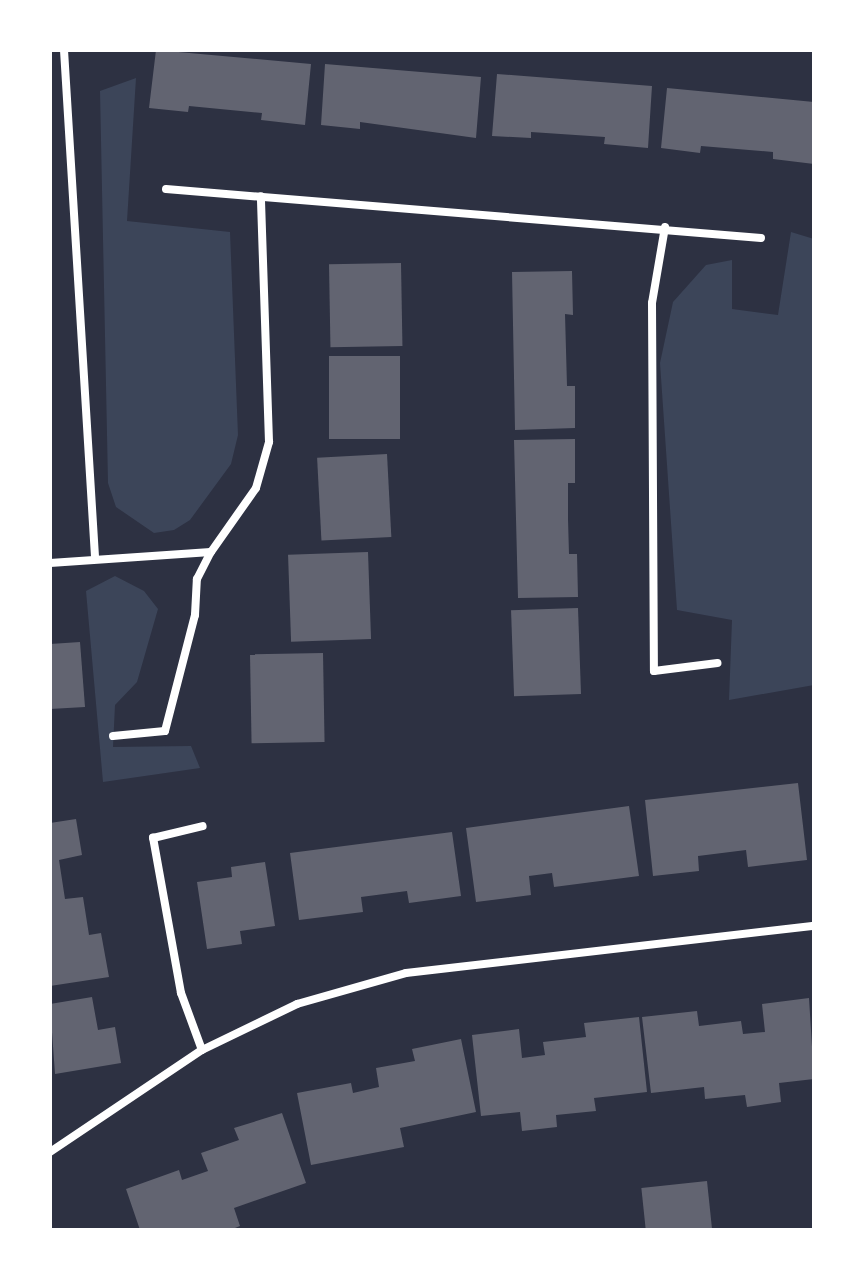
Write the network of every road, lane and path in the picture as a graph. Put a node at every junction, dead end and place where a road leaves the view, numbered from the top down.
1 (64, 50) edge
2 (166, 189) dead end
3 (261, 196) junction
4 (665, 227) junction
5 (761, 238) dead end
6 (211, 552) junction
7 (95, 557) junction
8 (50, 563) edge
9 (717, 663) dead end
10 (113, 736) dead end
11 (203, 826) dead end
12 (814, 926) edge
13 (202, 1050) junction
14 (50, 1152) edge

1 - 7 street
2 - 3 street
3 - 4 street
3 - 6 street
4 - 5 street
4 - 9 street
6 - 7 street
6 - 10 street
7 - 8 street
11 - 13 street
12 - 13 street
13 - 14 street

